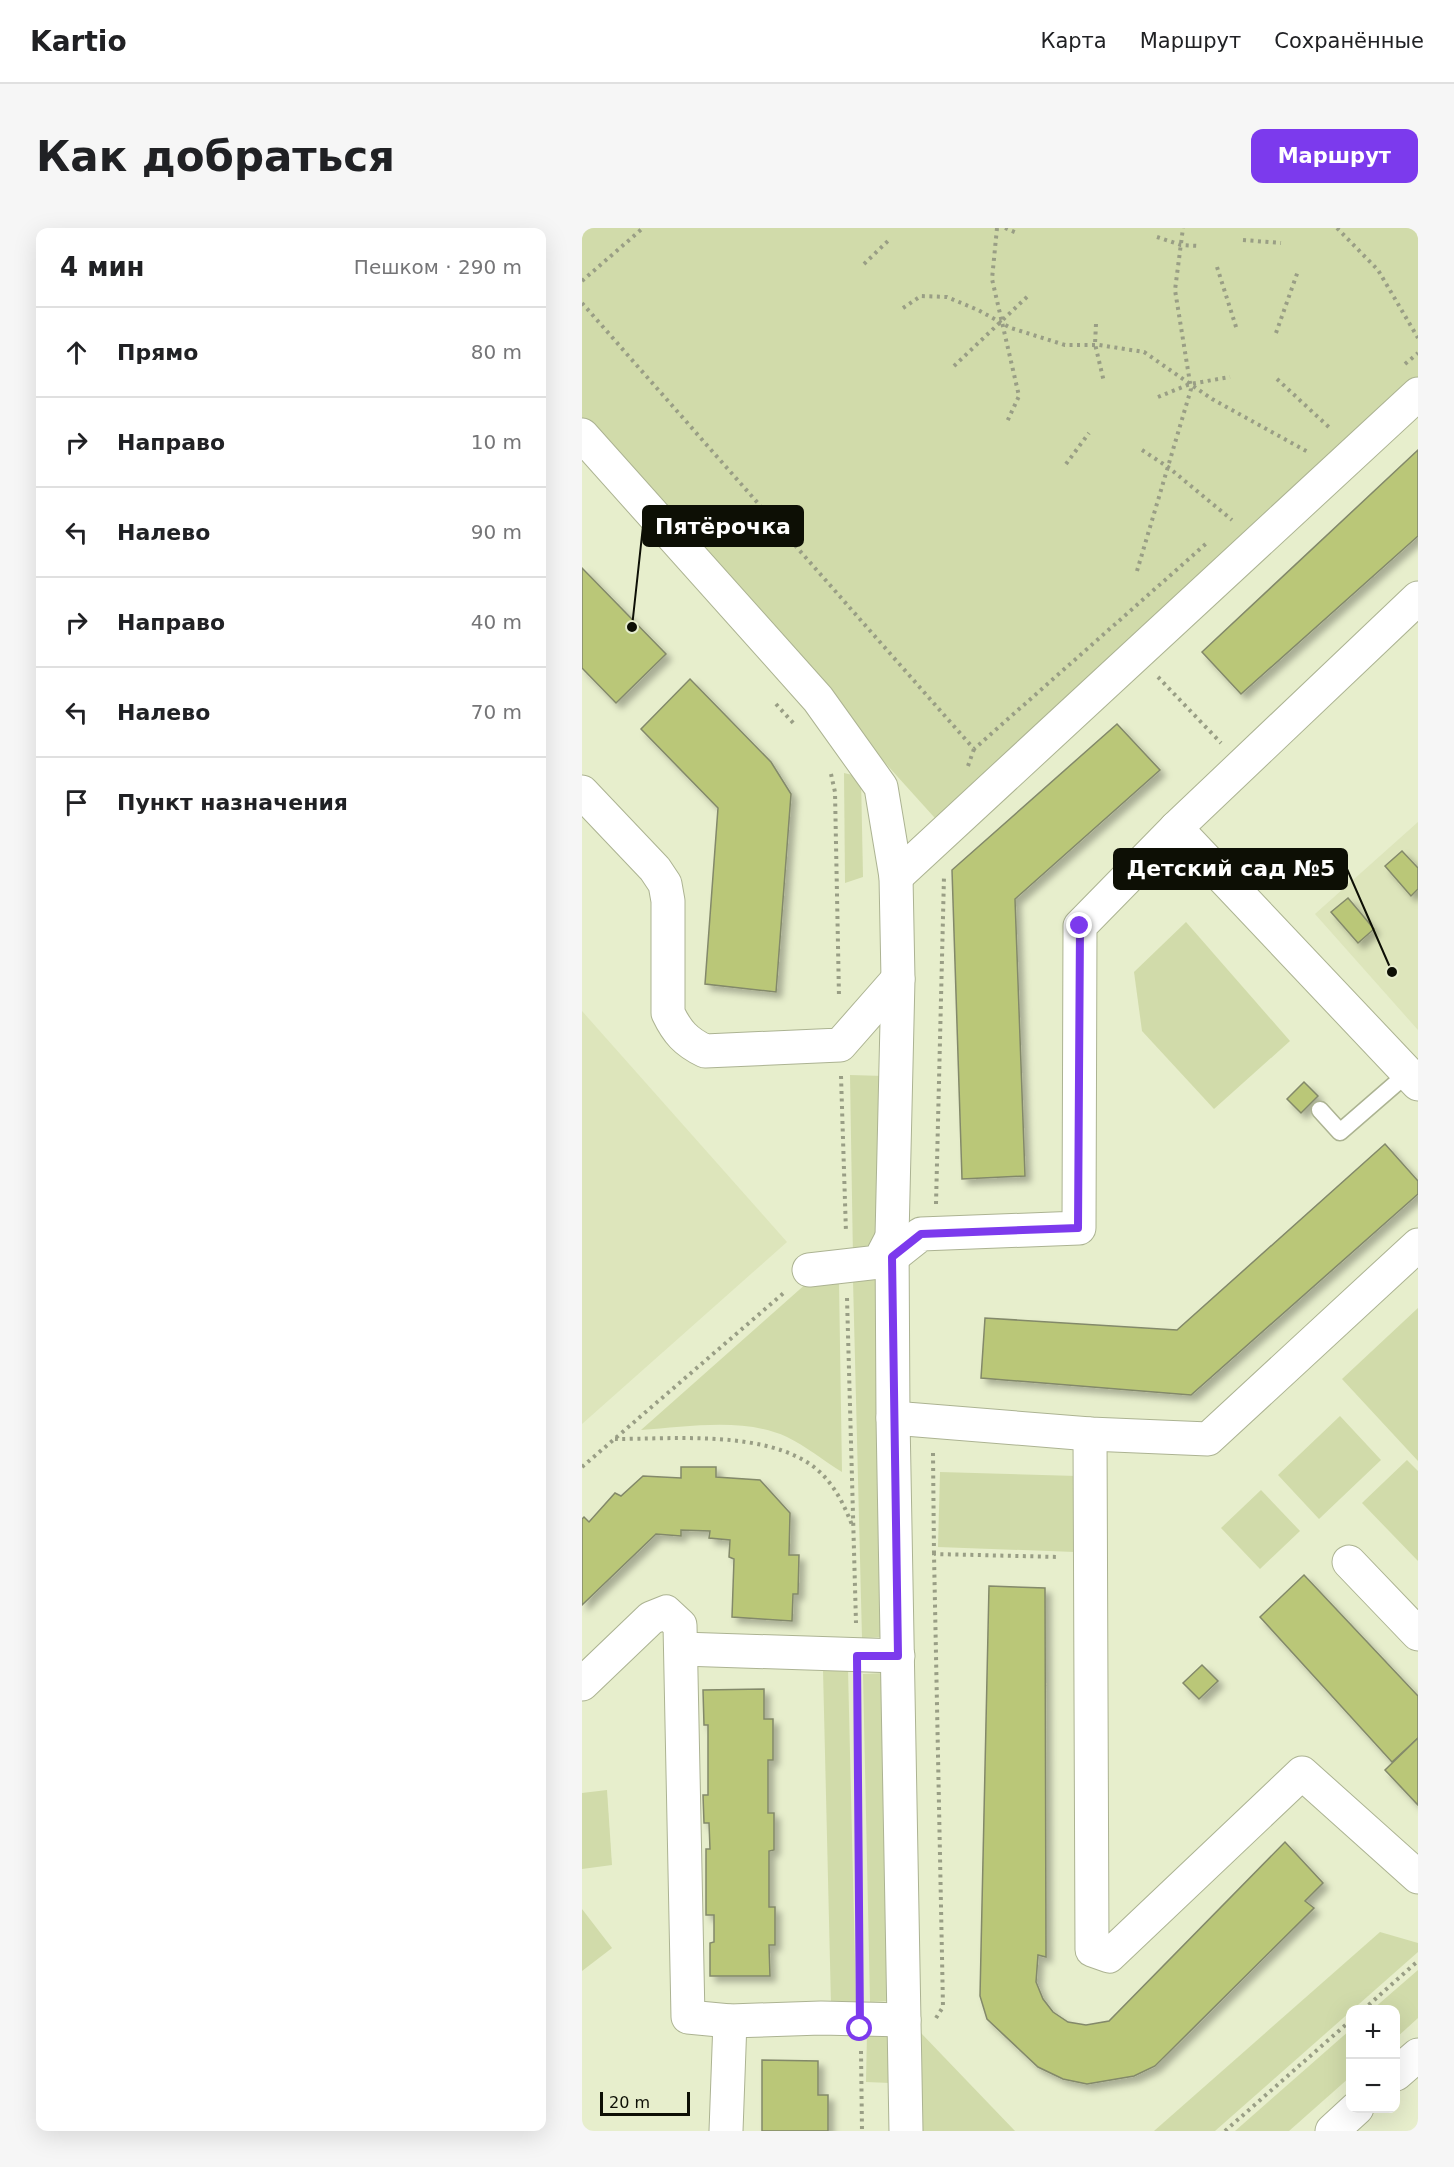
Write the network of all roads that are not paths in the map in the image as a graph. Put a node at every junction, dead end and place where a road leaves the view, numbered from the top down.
1 (1418, 394) edge
2 (582, 435) edge
3 (1418, 598) edge
4 (582, 792) edge
5 (1176, 828) junction
6 (896, 877) junction
7 (898, 980) junction
8 (1413, 1078) edge
9 (1320, 1110) dead end
10 (1418, 1245) edge
11 (892, 1247) junction
12 (809, 1270) road end
13 (892, 1418) junction
14 (1090, 1434) junction
15 (1348, 1562) dead end
16 (1418, 1634) edge
17 (682, 1649) junction
18 (898, 1656) junction
19 (582, 1684) edge
20 (1418, 1877) edge
21 (730, 2021) junction
22 (917, 2024) junction
23 (1418, 2055) edge
24 (1400, 2070) edge
25 (1352, 2113) edge
26 (726, 2131) edge
27 (906, 2131) edge
28 (1332, 2131) edge

1 - 6 street
2 - 6 street
3 - 5 street
4 - 7 street
5 - 8 street
5 - 11 street
6 - 7 street
7 - 11 street
8 - 9 lane
10 - 14 street
11 - 12 street
11 - 13 street
13 - 14 street
13 - 18 street
14 - 20 street
15 - 16 street
17 - 18 street
17 - 19 street
17 - 21 street
18 - 22 street
21 - 22 street
21 - 26 street
22 - 27 street
23 - 24 street
25 - 28 street

